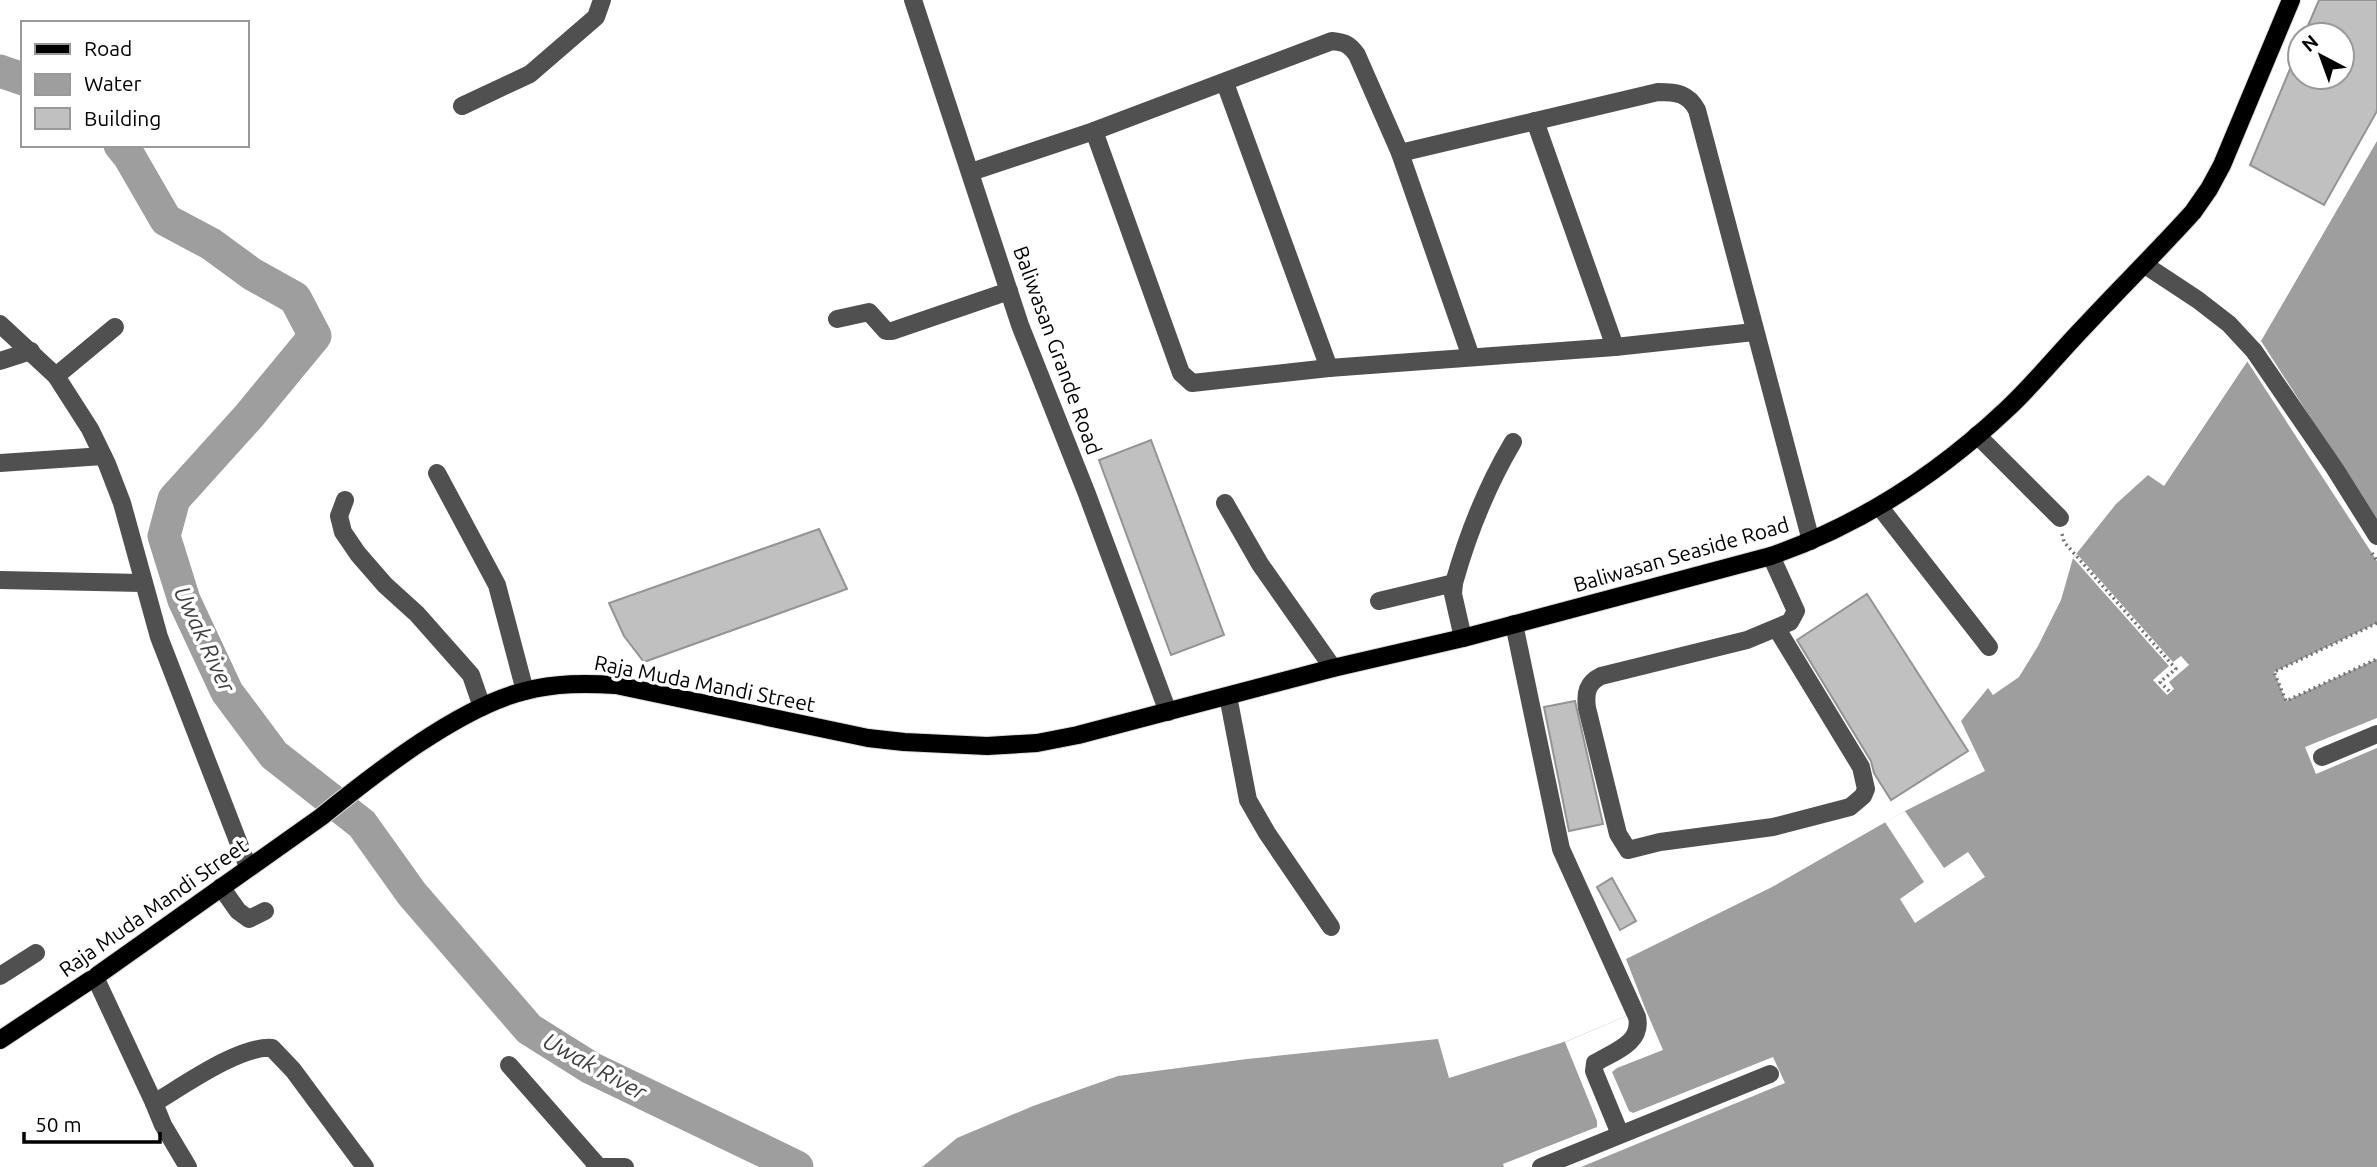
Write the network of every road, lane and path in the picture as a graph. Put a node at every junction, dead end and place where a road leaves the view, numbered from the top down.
1 (602, 0) edge
2 (913, 0) edge
3 (2291, 0) edge
4 (1225, 83) junction
5 (462, 106) dead end
6 (1535, 121) junction
7 (1094, 131) junction
8 (1400, 153) junction
9 (971, 172) junction
10 (2145, 265) junction
11 (1010, 291) junction
12 (837, 319) dead end
13 (0, 324) edge
14 (115, 327) dead end
15 (1754, 332) junction
16 (1615, 347) junction
17 (31, 351) junction
18 (1471, 357) junction
19 (0, 361) edge
20 (1329, 368) junction
21 (56, 376) junction
22 (1977, 435) junction
23 (1513, 442) dead end
24 (103, 456) junction
25 (0, 463) edge
26 (438, 473) dead end
27 (345, 500) dead end
28 (1225, 503) dead end
29 (1879, 506) junction
30 (2060, 518) joint
31 (2377, 536) edge
32 (1811, 541) junction
33 (1772, 556) junction
34 (0, 580) edge
35 (142, 583) junction
36 (1454, 583) junction
37 (1379, 601) dead end
38 (2377, 622) edge
39 (1514, 624) junction
40 (1777, 629) junction
41 (1463, 638) junction
42 (1989, 647) dead end
43 (2377, 659) edge
44 (1333, 668) junction
45 (525, 691) junction
46 (2170, 692) dead end
47 (1228, 696) junction
48 (482, 707) junction
49 (1168, 712) junction
50 (2377, 734) edge
51 (2322, 757) dead end
52 (248, 867) junction
53 (221, 887) junction
54 (265, 911) dead end
55 (1331, 927) dead end
56 (36, 953) dead end
57 (0, 976) edge
58 (95, 977) junction
59 (0, 1040) edge
60 (509, 1065) dead end
61 (1770, 1074) dead end
62 (154, 1102) junction
63 (1620, 1134) junction
64 (596, 1166) edge
65 (188, 1167) edge
66 (365, 1167) edge
67 (625, 1167) edge
68 (1541, 1167) edge

1 - 5 street
2 - 9 street, Baliwasan Grande Road
3 - 10 main road, Baliwasan Seaside Road
4 - 7 street
4 - 8 street
4 - 20 street
6 - 8 street
6 - 15 street
6 - 16 street
7 - 9 street
7 - 20 street
8 - 18 street
9 - 11 street, Baliwasan Grande Road
10 - 22 main road, Baliwasan Seaside Road
10 - 31 street
11 - 12 street
11 - 49 street, Baliwasan Grande Road
13 - 17 street
14 - 21 street
15 - 16 street
15 - 32 street
16 - 18 street
17 - 19 street
17 - 21 street
18 - 20 street
21 - 24 street
22 - 29 main road, Baliwasan Seaside Road
22 - 30 street
23 - 36 street
24 - 25 street
24 - 35 street
26 - 45 street
27 - 48 street
28 - 44 street
29 - 32 main road, Baliwasan Seaside Road
29 - 42 street
30 - 46 path
32 - 33 main road, Baliwasan Seaside Road
33 - 39 main road, Baliwasan Seaside Road
33 - 40 street
34 - 35 street
35 - 52 street
36 - 37 street
36 - 41 street
38 - 43 path
39 - 41 main road, Baliwasan Seaside Road
39 - 63 street
40 - 40 street
41 - 44 main road, Baliwasan Seaside Road
44 - 47 main road, Baliwasan Seaside Road
45 - 48 main road, Raja Muda Mandi Street
45 - 49 main road, Raja Muda Mandi Street
47 - 49 main road, Baliwasan Seaside Road
47 - 55 street
48 - 52 main road, Raja Muda Mandi Street
50 - 51 street
52 - 53 main road, Raja Muda Mandi Street
53 - 54 street
53 - 58 main road, Raja Muda Mandi Street
56 - 57 street
58 - 59 main road, Raja Muda Mandi Street
58 - 62 street
60 - 64 street
61 - 63 street
62 - 65 street
62 - 66 street
63 - 68 street
64 - 67 street

